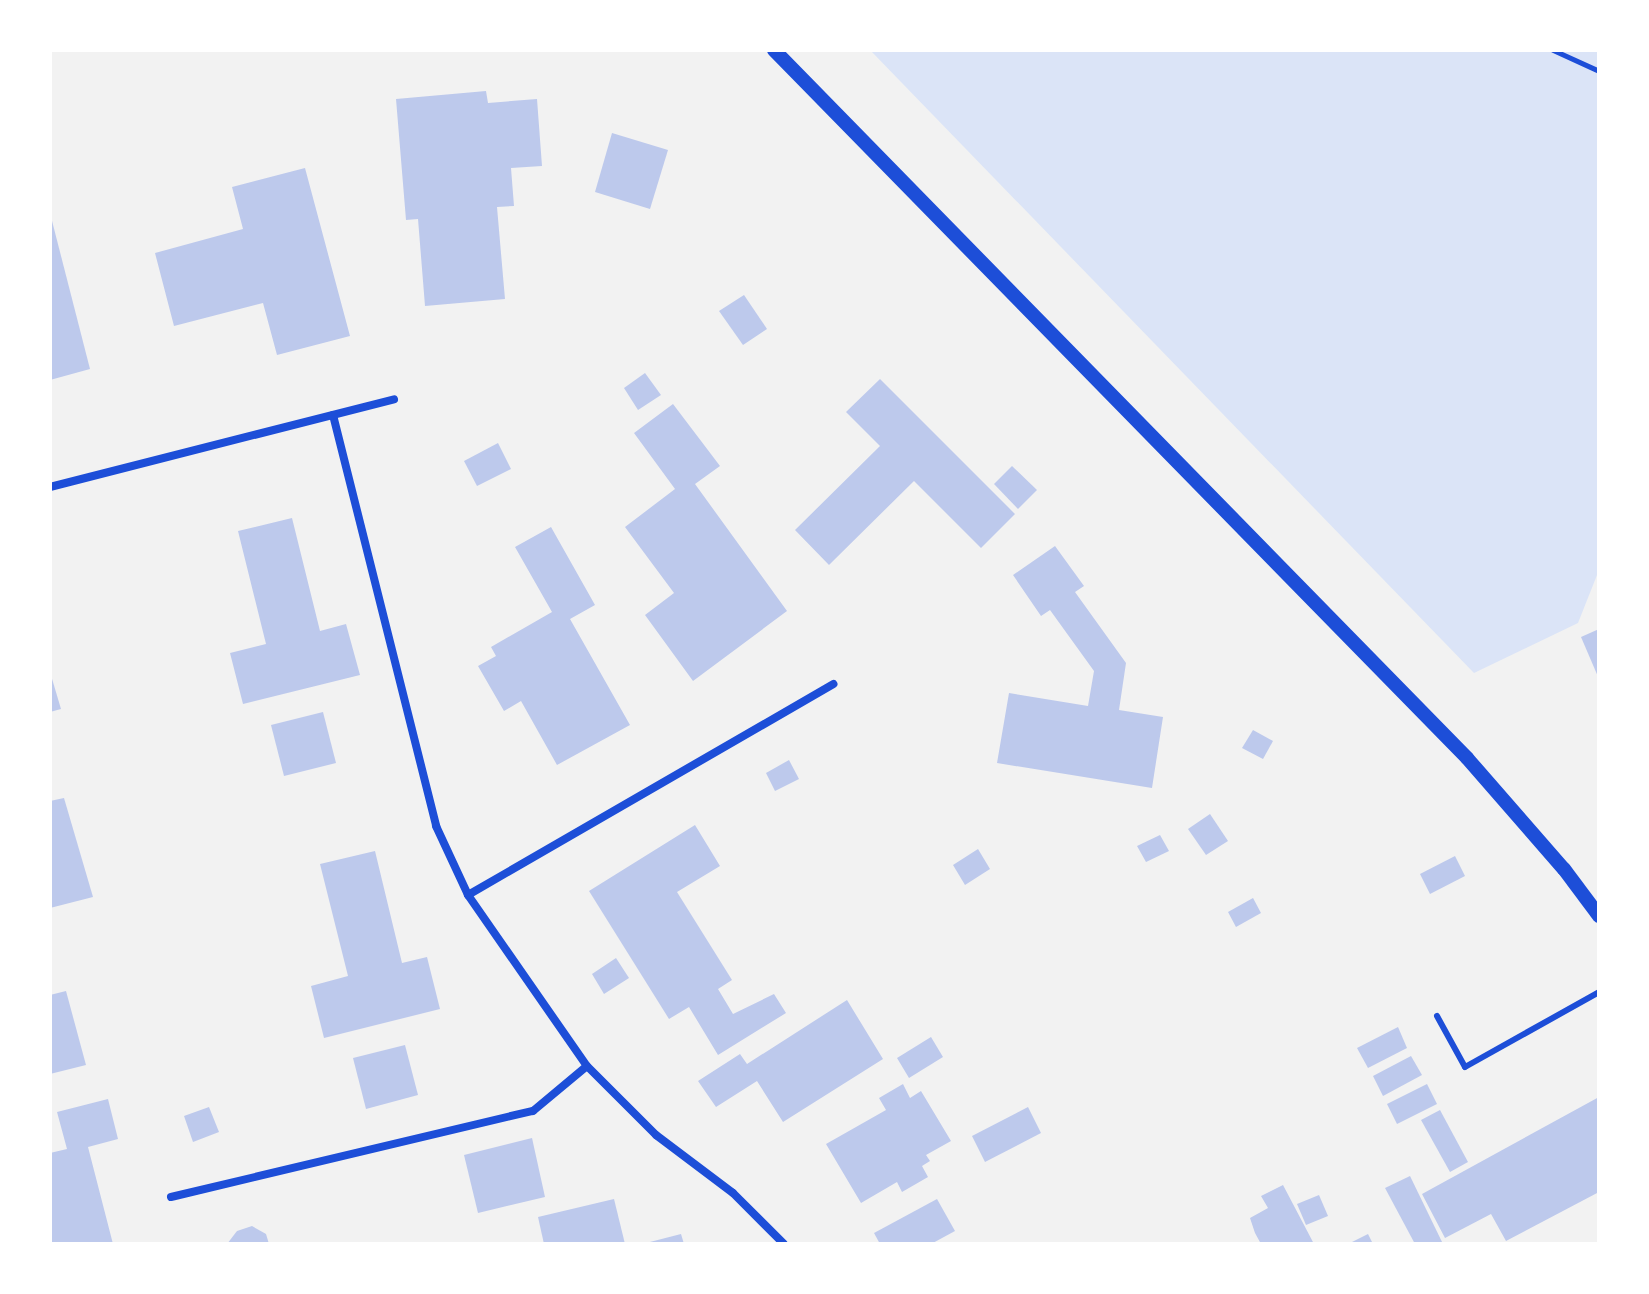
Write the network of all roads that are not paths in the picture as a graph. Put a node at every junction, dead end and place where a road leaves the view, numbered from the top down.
1 (774, 50) edge
2 (394, 399) dead end
3 (333, 415) junction
4 (50, 487) edge
5 (833, 684) dead end
6 (468, 895) junction
7 (1599, 916) edge
8 (1599, 992) edge
9 (1437, 1016) dead end
10 (587, 1066) junction
11 (171, 1197) dead end
12 (784, 1244) edge

1 - 7 street
2 - 3 street
3 - 4 street
3 - 6 street
5 - 6 street
6 - 10 street
8 - 9 lane
10 - 11 street
10 - 12 street

